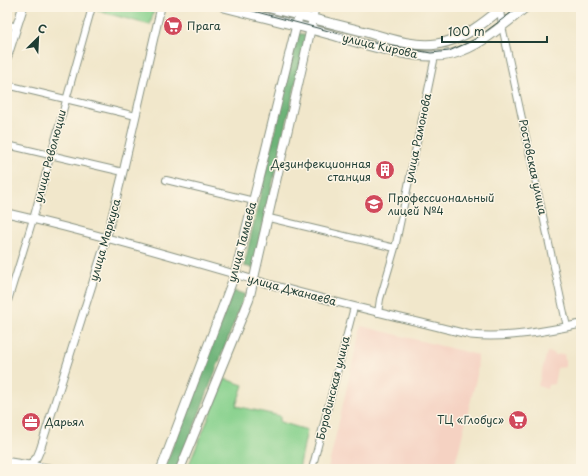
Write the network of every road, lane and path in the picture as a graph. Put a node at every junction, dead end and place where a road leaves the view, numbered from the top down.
1 (23, 7) edge
2 (92, 7) edge
3 (161, 7) edge
4 (224, 7) edge
5 (266, 7) edge
6 (316, 7) edge
7 (526, 7) edge
8 (501, 8) edge
9 (300, 11) edge
10 (314, 19) junction
11 (7, 24) edge
12 (297, 26) junction
13 (502, 26) junction
14 (17, 27) junction
15 (311, 30) junction
16 (435, 56) junction
17 (7, 57) edge
18 (7, 85) edge
19 (65, 100) junction
20 (136, 116) junction
21 (7, 145) edge
22 (50, 155) junction
23 (123, 172) junction
24 (166, 180) dead end
25 (254, 201) junction
26 (7, 213) edge
27 (269, 218) junction
28 (33, 219) junction
29 (107, 237) junction
30 (395, 248) junction
31 (235, 274) junction
32 (254, 280) junction
33 (7, 304) edge
34 (354, 307) junction
35 (378, 313) junction
36 (581, 324) edge
37 (568, 327) junction
38 (7, 462) edge
39 (28, 467) edge
40 (51, 469) edge
41 (161, 469) edge
42 (180, 469) edge
43 (312, 469) edge

1 - 14 main road
2 - 19 street, улица Революции
3 - 20 street, улица Маркуса
4 - 12 main road, улица Кирова
5 - 9 main road, улица Кирова
6 - 10 street, улица Тамаева
7 - 13 main road, улица Кирова
8 - 10 main road, улица Кирова
8 - 13 street, Ростовская улица
9 - 10 main road, улица Кирова
9 - 12 main road, улица Тамаева
10 - 15 main road, улица Тамаева
11 - 14 street
12 - 15 main road, улица Кирова
12 - 25 main road, улица Тамаева
13 - 16 main road, улица Кирова
13 - 37 street, Ростовская улица
14 - 17 main road
15 - 16 main road, улица Кирова
15 - 27 main road, улица Тамаева
16 - 30 street, улица Рамонова
18 - 19 street
19 - 20 street
19 - 22 street, улица Революции
20 - 23 street, улица Маркуса
21 - 22 street
22 - 23 street
22 - 28 street, улица Революции
23 - 29 street, улица Маркуса
24 - 25 street
25 - 31 main road, улица Тамаева
26 - 28 street, улица Джанаева
27 - 30 street
27 - 32 main road, улица Тамаева
28 - 29 street, улица Джанаева
28 - 33 street, улица Революции
29 - 31 street, улица Джанаева
29 - 39 street, улица Маркуса
30 - 35 street, улица Рамонова
31 - 32 street, улица Джанаева
31 - 41 main road, улица Тамаева
32 - 34 street, улица Джанаева
32 - 42 main road, улица Тамаева
34 - 35 street, улица Джанаева
34 - 43 street, Бородинская улица
35 - 37 street, улица Джанаева
36 - 37 street, улица Джанаева
38 - 39 main road
39 - 40 main road

